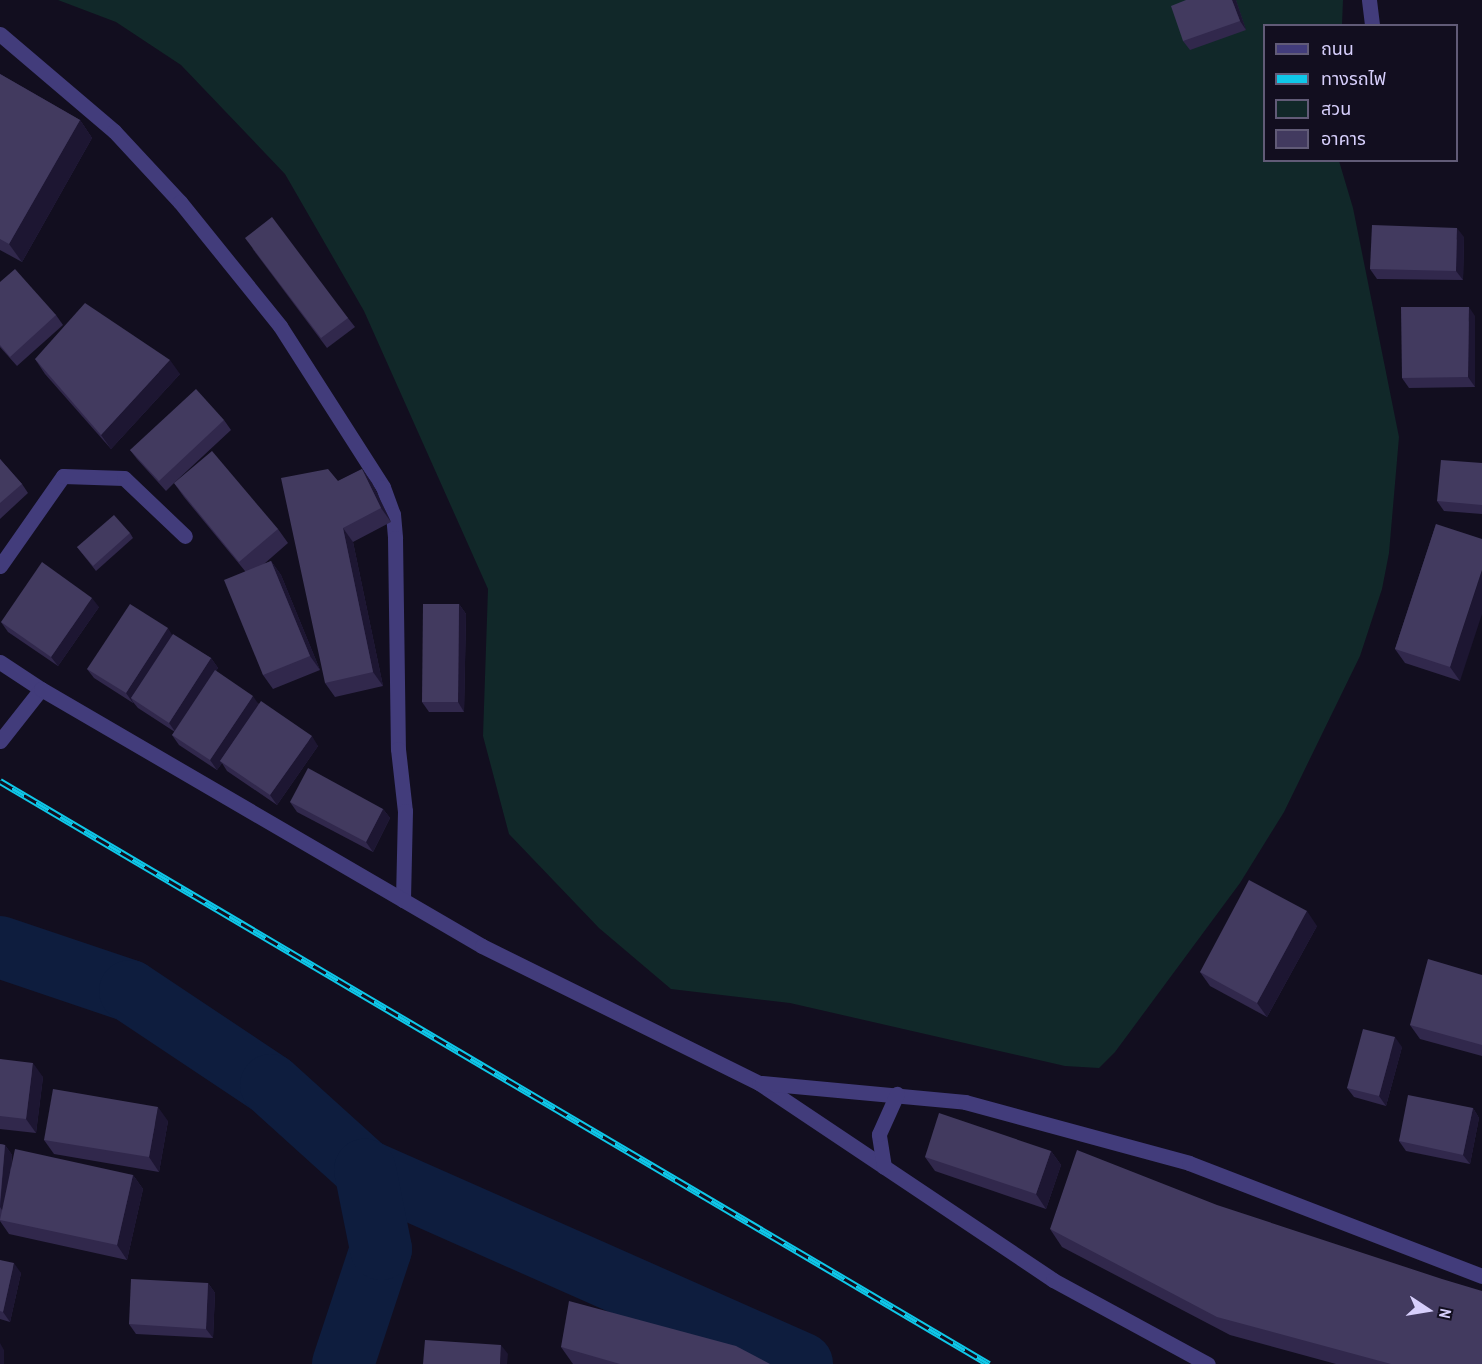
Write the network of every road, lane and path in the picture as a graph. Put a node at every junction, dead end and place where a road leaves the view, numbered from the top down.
1 (1369, 0) edge
2 (1372, 24) edge
3 (0, 34) edge
4 (185, 536) dead end
5 (0, 566) edge
6 (0, 662) edge
7 (41, 689) junction
8 (0, 741) edge
9 (403, 900) junction
10 (759, 1083) junction
11 (897, 1094) junction
12 (884, 1167) junction
13 (1482, 1276) edge
14 (1208, 1364) edge

1 - 2 street
3 - 9 street
4 - 5 street
6 - 7 street
7 - 8 street
7 - 9 street
9 - 10 street
10 - 11 street
10 - 12 street
11 - 12 street
11 - 13 street
12 - 14 street

